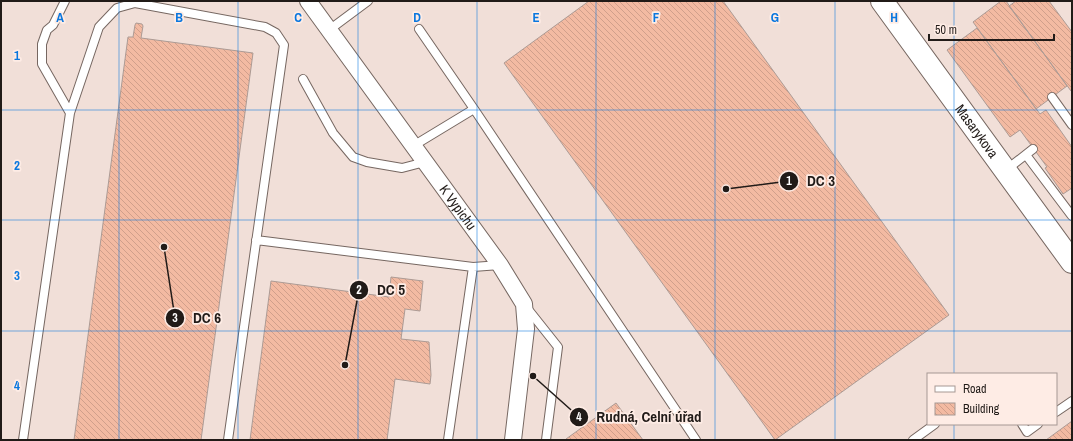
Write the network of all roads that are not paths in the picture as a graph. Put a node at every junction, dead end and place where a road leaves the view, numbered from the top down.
1 (65, 1) edge
2 (308, 1) edge
3 (368, 1) edge
4 (882, 1) edge
5 (329, 30) junction
6 (419, 30) dead end
7 (303, 79) dead end
8 (1052, 97) dead end
9 (474, 109) junction
10 (70, 113) junction
11 (1072, 125) edge
12 (414, 146) junction
13 (1034, 149) dead end
14 (1026, 155) junction
15 (425, 162) junction
16 (1005, 170) junction
17 (1072, 216) edge
18 (256, 240) junction
19 (1072, 262) edge
20 (500, 265) junction
21 (473, 267) junction
22 (524, 304) junction
23 (1072, 401) edge
24 (1057, 411) edge
25 (934, 425) edge
26 (1023, 425) edge
27 (1037, 425) edge
28 (23, 440) edge
29 (228, 440) edge
30 (448, 440) edge
31 (513, 440) edge
32 (546, 440) edge
33 (696, 440) edge
34 (912, 440) edge

1 - 10 lane
2 - 5 street, K Vypichu
3 - 5 lane
4 - 16 main road, Masarykova
5 - 12 street, K Vypichu
6 - 9 lane
7 - 15 lane
8 - 11 lane
9 - 12 lane
9 - 33 lane
10 - 18 lane
10 - 28 lane
12 - 15 street, K Vypichu
13 - 14 lane
14 - 16 lane
14 - 17 lane
15 - 20 street, K Vypichu
16 - 19 main road, Masarykova
18 - 21 lane
18 - 29 lane
20 - 21 lane
20 - 22 street, K Vypichu
21 - 30 lane
22 - 31 street, K Vypichu
22 - 32 lane
23 - 24 lane
25 - 34 lane
26 - 27 lane

